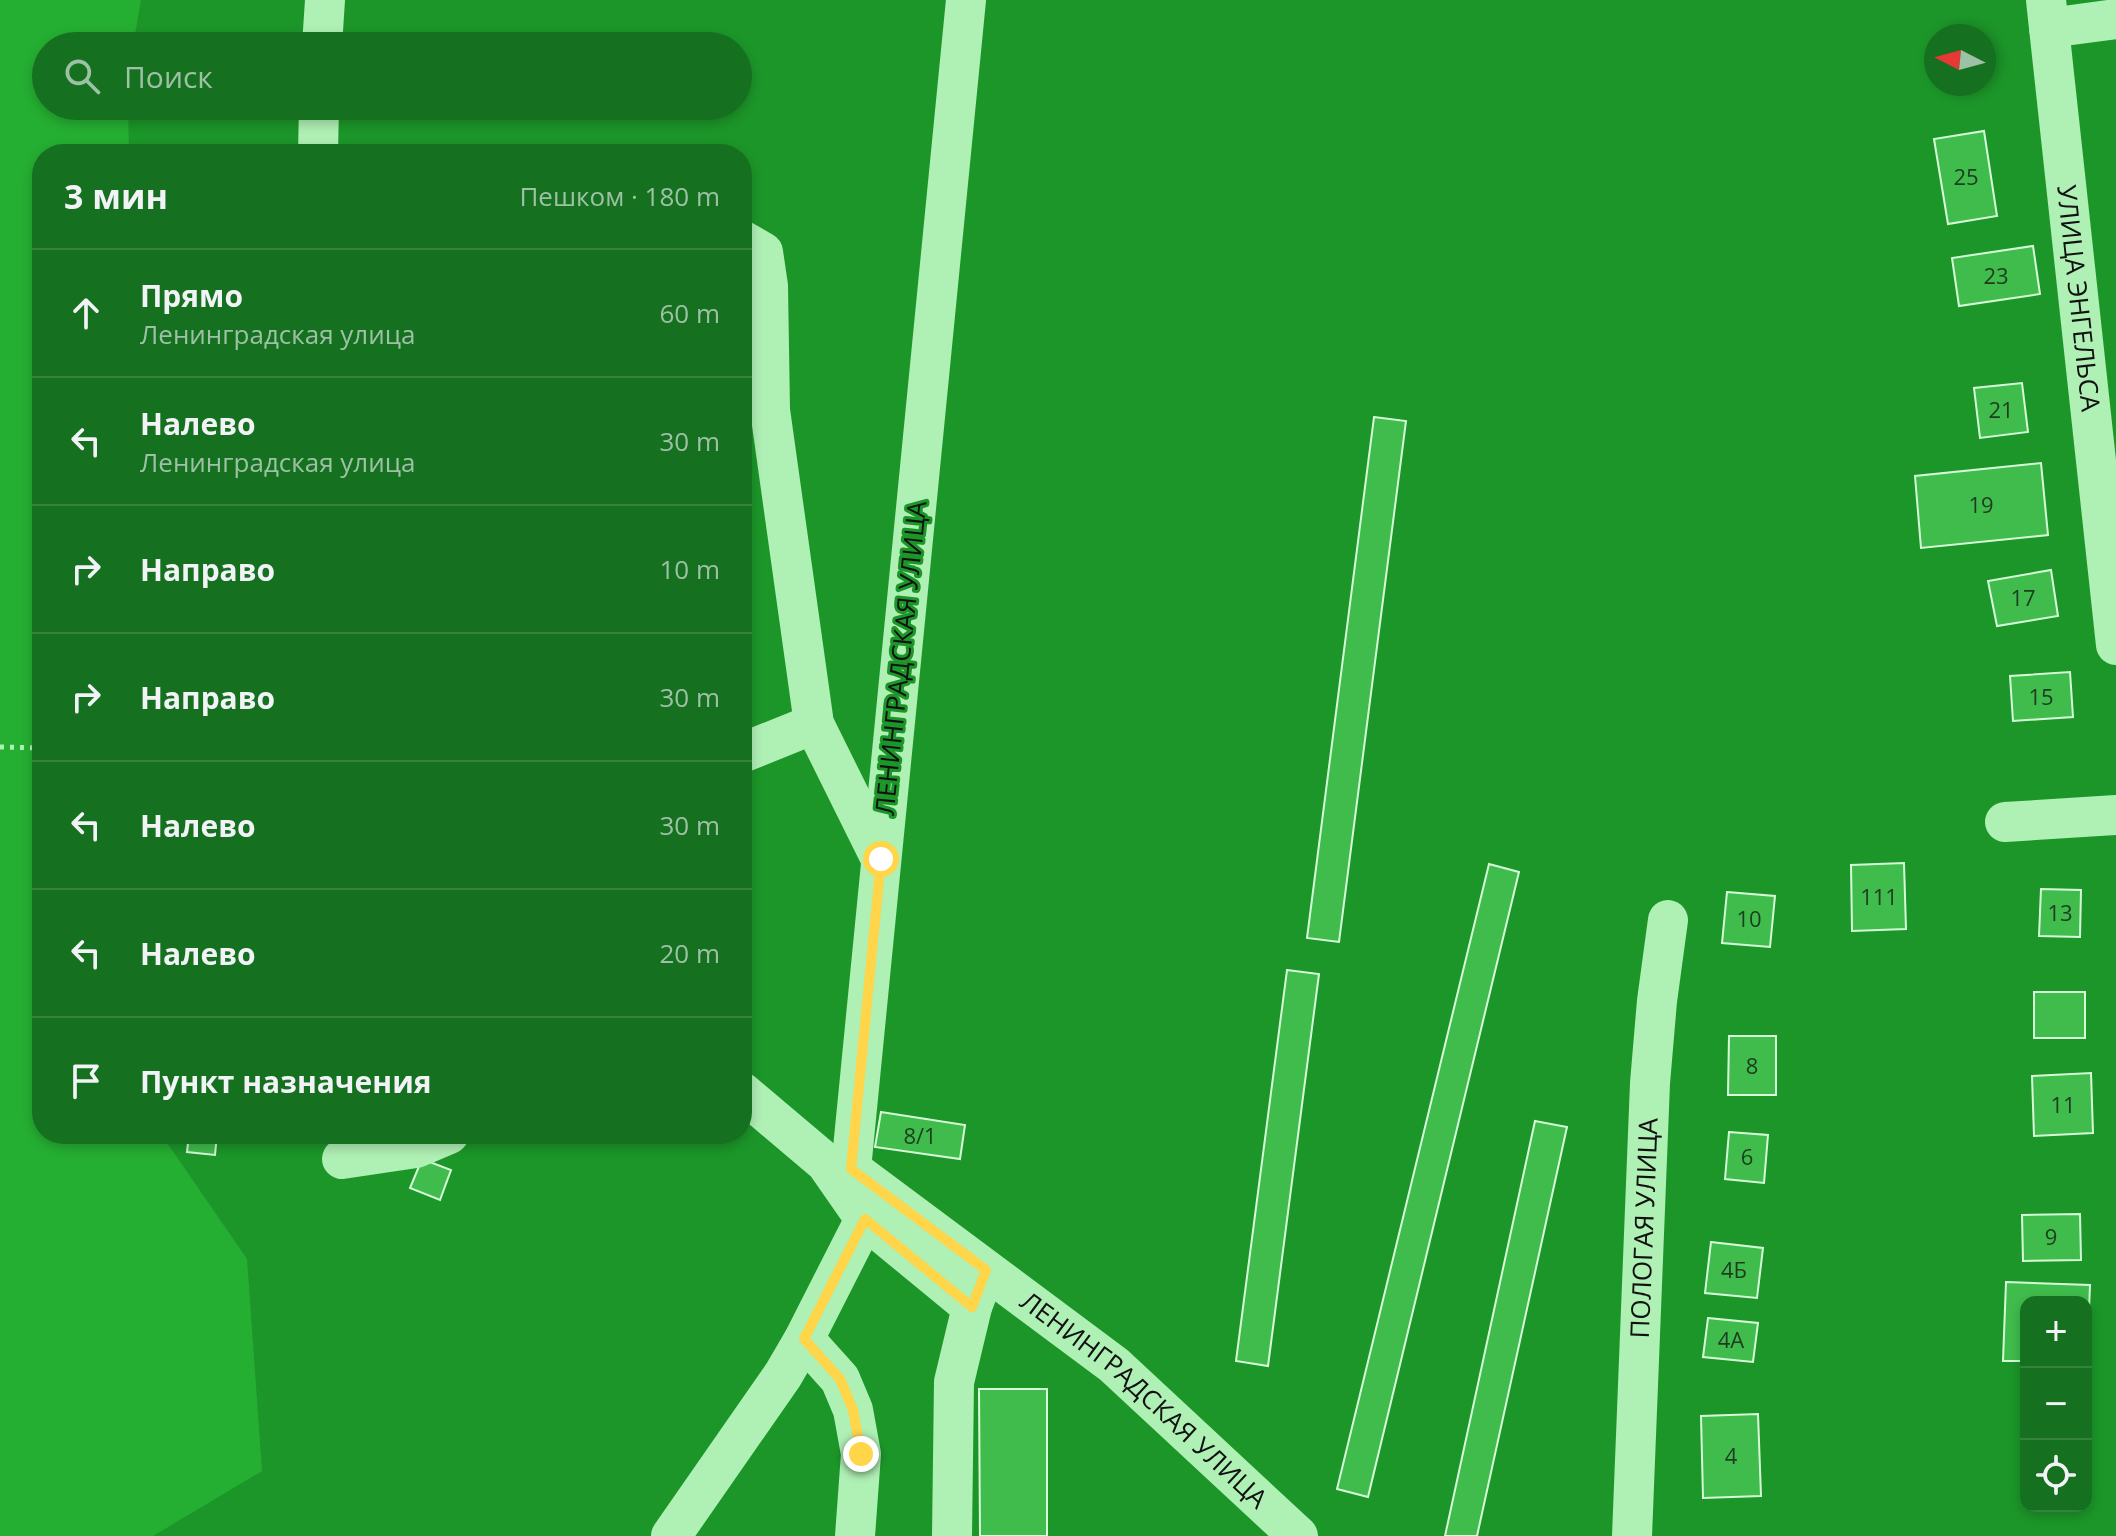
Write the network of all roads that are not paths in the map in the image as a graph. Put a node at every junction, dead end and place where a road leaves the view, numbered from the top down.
1 (325, 0) edge
2 (966, 0) edge
3 (2048, 14) edge
4 (2116, 19) edge
5 (323, 32) edge
6 (319, 120) edge
7 (318, 144) edge
8 (752, 246) edge
9 (2116, 645) edge
10 (814, 724) junction
11 (752, 749) edge
12 (2116, 815) edge
13 (2005, 822) dead end
14 (881, 859) junction
15 (1668, 920) dead end
16 (752, 1100) edge
17 (425, 1144) edge
18 (342, 1159) dead end
19 (865, 1219) junction
20 (986, 1270) junction
21 (972, 1307) junction
22 (804, 1339) junction
23 (671, 1536) edge
24 (855, 1536) edge
25 (952, 1536) edge
26 (1297, 1536) edge
27 (1632, 1536) edge

1 - 5 street
2 - 14 street, ЛЕНИНГРАДСКАЯ УЛИЦА
3 - 4 street
3 - 9 street, УЛИЦА ЭНГЕЛЬСА
6 - 7 street
8 - 10 street
10 - 11 street
10 - 14 street
12 - 13 street
14 - 20 street, ЛЕНИНГРАДСКАЯ УЛИЦА
15 - 27 street, ПОЛОГАЯ УЛИЦА
16 - 19 street
17 - 18 street
19 - 21 street
19 - 22 street
20 - 21 street
20 - 26 street, ЛЕНИНГРАДСКАЯ УЛИЦА
21 - 25 street
22 - 23 street
22 - 24 street

